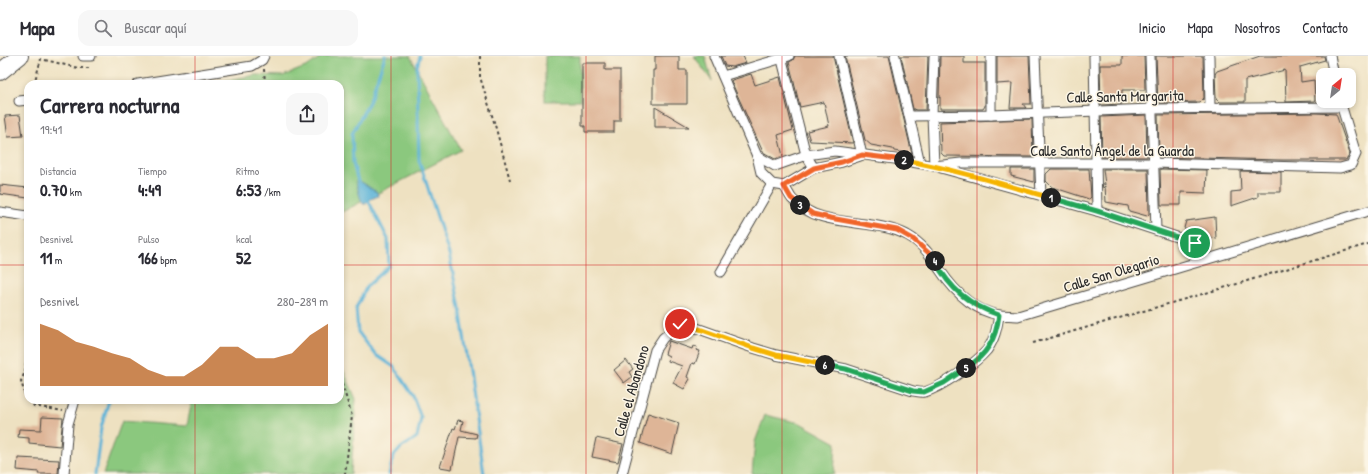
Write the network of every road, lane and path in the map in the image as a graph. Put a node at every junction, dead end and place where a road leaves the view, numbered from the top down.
1 (20, 56) edge
2 (83, 56) edge
3 (90, 56) edge
4 (480, 56) edge
5 (714, 56) edge
6 (839, 56) edge
7 (895, 56) edge
8 (934, 56) edge
9 (991, 56) edge
10 (1035, 56) edge
11 (1094, 56) edge
12 (1150, 56) edge
13 (1209, 56) edge
14 (1330, 56) edge
15 (784, 57) edge
16 (263, 58) edge
17 (78, 68) dead end
18 (1333, 68) edge
19 (0, 72) edge
20 (723, 76) junction
21 (35, 80) edge
22 (163, 80) edge
23 (265, 80) edge
24 (1316, 105) edge
25 (1210, 108) junction
26 (1341, 108) edge
27 (1152, 109) junction
28 (1096, 111) junction
29 (1038, 112) junction
30 (932, 115) junction
31 (991, 115) junction
32 (910, 116) junction
33 (806, 155) junction
34 (862, 155) junction
35 (757, 156) junction
36 (920, 163) junction
37 (1040, 163) junction
38 (1095, 163) junction
39 (1153, 163) junction
40 (983, 164) junction
41 (775, 166) junction
42 (934, 166) junction
43 (814, 168) junction
44 (981, 178) junction
45 (510, 180) dead end
46 (770, 181) junction
47 (784, 186) junction
48 (1042, 195) junction
49 (1368, 210) edge
50 (1097, 211) junction
51 (0, 212) edge
52 (24, 215) edge
53 (1156, 230) junction
54 (1195, 243) dead end
55 (1368, 244) edge
56 (721, 272) dead end
57 (999, 315) junction
58 (1033, 343) dead end
59 (24, 374) edge
60 (344, 391) edge
61 (24, 392) edge
62 (33, 404) edge
63 (73, 404) edge
64 (70, 413) junction
65 (64, 474) edge
66 (345, 474) edge
67 (622, 474) edge

1 - 19 highway
2 - 3 street
4 - 45 path
5 - 20 street
6 - 34 street
7 - 32 street
8 - 30 street
9 - 31 street
10 - 29 street
11 - 28 street
12 - 27 street
13 - 25 street
14 - 18 street
15 - 20 street
15 - 33 street
16 - 22 street
16 - 23 path
17 - 21 path
20 - 35 street
24 - 25 street, Calle Santa Margarita
25 - 27 street, Calle Santa Margarita
26 - 39 street, Calle Santo Ángel de la Guarda
27 - 28 street, Calle Santa Margarita
27 - 39 street
28 - 29 street, Calle Santa Margarita
28 - 38 street
29 - 31 street, Calle Santa Margarita
29 - 37 street
30 - 31 street, Calle Santa Margarita
30 - 32 street, Calle Santa Margarita
30 - 42 street
32 - 36 street
33 - 34 street, Calle Santo Ángel de la Guarda
33 - 41 street, Calle Santo Ángel de la Guarda
33 - 43 street
34 - 36 street, Calle Santo Ángel de la Guarda
34 - 43 street, Calle Santo Ángel de la Guarda
35 - 41 street
35 - 46 street
36 - 42 street, Calle Santo Ángel de la Guarda
37 - 38 street, Calle Santo Ángel de la Guarda
37 - 40 street, Calle Santo Ángel de la Guarda
37 - 48 street
38 - 39 street, Calle Santo Ángel de la Guarda
38 - 50 street
39 - 53 street
40 - 42 street, Calle Santo Ángel de la Guarda
40 - 44 street
41 - 46 street
42 - 44 street, Calle San Olegario
43 - 47 street, Calle Santo Ángel de la Guarda
44 - 48 street, Calle San Olegario
46 - 47 street
46 - 56 street
47 - 57 street, Calle San Olegario
48 - 50 street, Calle San Olegario
49 - 57 street, Calle San Olegario
50 - 53 street, Calle San Olegario
51 - 52 street
53 - 54 street, Calle San Olegario
55 - 58 path
57 - 67 street, Calle el Abandono
59 - 61 path
60 - 66 path
62 - 64 path
63 - 64 street
64 - 65 street

